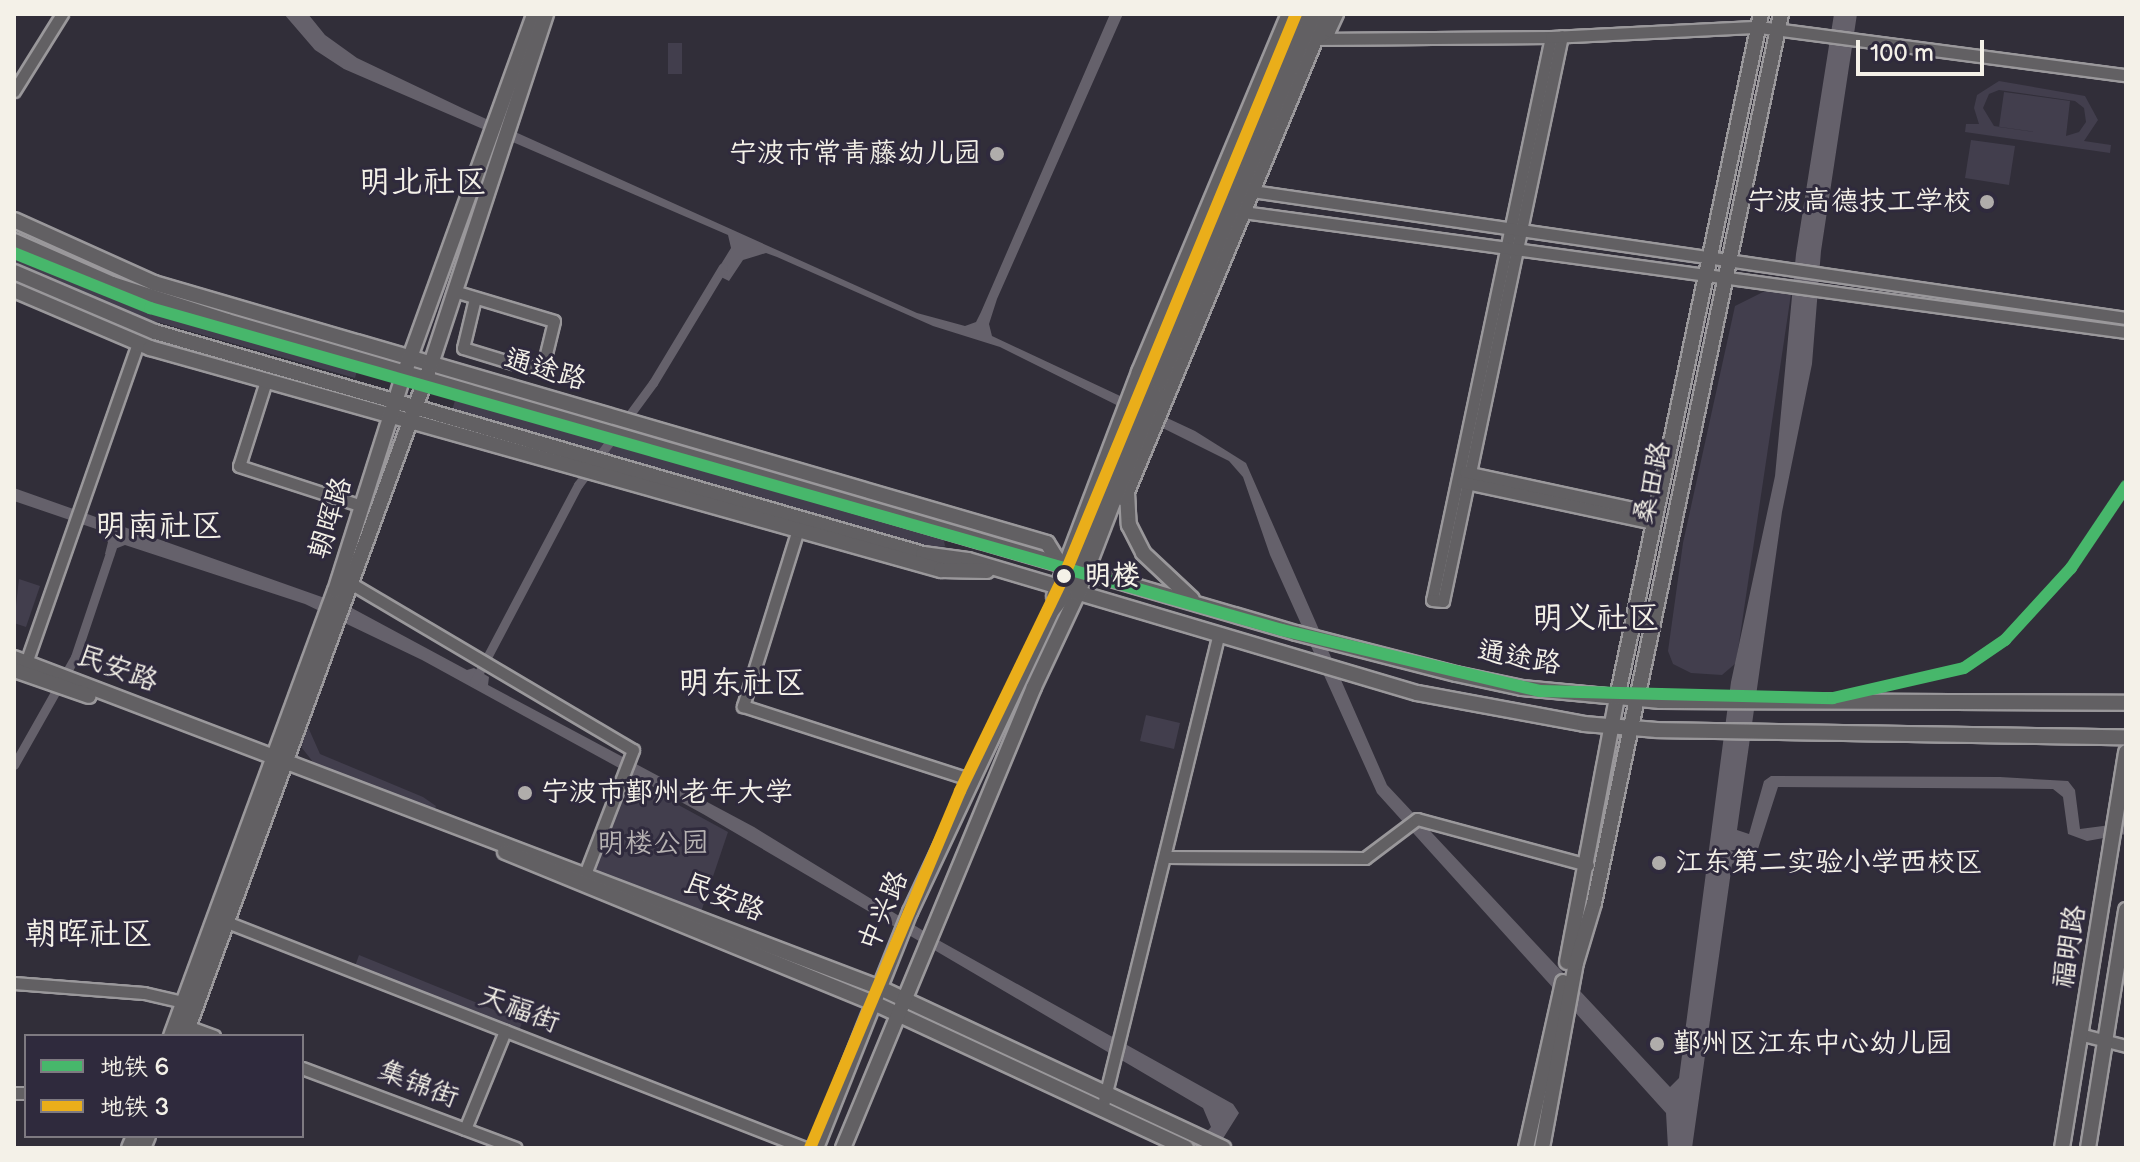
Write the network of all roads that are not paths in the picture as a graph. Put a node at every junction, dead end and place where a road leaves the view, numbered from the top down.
1 (62, 14) edge
2 (534, 14) edge
3 (546, 14) edge
4 (1289, 14) edge
5 (1302, 14) edge
6 (1313, 14) edge
7 (1326, 14) edge
8 (1337, 14) edge
9 (1760, 21) edge
10 (1779, 21) edge
11 (1556, 36) junction
12 (1315, 39) junction
13 (2125, 75) edge
14 (14, 91) edge
15 (510, 102) junction
16 (492, 152) junction
17 (1252, 191) junction
18 (1243, 212) junction
19 (14, 220) edge
20 (1515, 229) junction
21 (14, 241) edge
22 (1512, 247) junction
23 (1708, 264) junction
24 (1726, 267) junction
25 (14, 272) edge
26 (14, 290) edge
27 (454, 291) junction
28 (475, 298) junction
29 (2126, 318) edge
30 (2126, 332) edge
31 (138, 343) junction
32 (410, 358) junction
33 (431, 364) junction
34 (404, 374) junction
35 (425, 379) junction
36 (1154, 380) junction
37 (266, 381) junction
38 (392, 409) junction
39 (412, 415) junction
40 (640, 433) junction
41 (1128, 446) junction
42 (569, 460) junction
43 (1464, 477) junction
44 (1127, 492) junction
45 (362, 506) junction
46 (1655, 518) junction
47 (800, 524) junction
48 (1076, 567) junction
49 (344, 586) junction
50 (1071, 591) junction
51 (1199, 604) junction
52 (1218, 636) junction
53 (18, 664) edge
54 (1617, 698) junction
55 (1633, 699) junction
56 (2126, 703) edge
57 (1613, 727) junction
58 (1629, 728) junction
59 (2126, 737) edge
60 (2126, 752) edge
61 (281, 760) junction
62 (972, 780) junction
63 (1166, 857) junction
64 (1588, 865) junction
65 (586, 872) junction
66 (2126, 910) edge
67 (221, 920) junction
68 (1572, 962) junction
69 (14, 983) edge
70 (880, 988) junction
71 (905, 1000) junction
72 (183, 1002) junction
73 (874, 1003) junction
74 (1563, 1009) junction
75 (898, 1015) junction
76 (180, 1030) edge
77 (505, 1031) junction
78 (203, 1034) edge
79 (2083, 1035) junction
80 (2107, 1040) junction
81 (2126, 1046) edge
82 (304, 1069) edge
83 (1106, 1094) junction
84 (1102, 1109) junction
85 (465, 1129) junction
86 (516, 1148) edge
87 (805, 1148) edge
88 (816, 1148) edge
89 (843, 1148) edge
90 (1185, 1148) edge
91 (1223, 1148) edge
92 (1526, 1148) edge
93 (1542, 1148) edge
94 (2062, 1148) edge
95 (2088, 1148) edge

1 - 14 street
2 - 15 main road, 朝晖路
3 - 15 main road, 朝晖路
4 - 36 main road
5 - 36 main road, 中兴路
6 - 36 main road, 中兴路
7 - 12 main road
8 - 12 street
9 - 10 street
9 - 11 street
9 - 23 main road, 桑田路
10 - 13 street
10 - 24 main road, 桑田路
11 - 12 street
11 - 20 street
12 - 17 main road
15 - 16 main road, 朝晖路
16 - 27 main road, 朝晖路
16 - 32 main road, 朝晖路
17 - 18 main road
17 - 20 street
18 - 22 street
18 - 36 main road
19 - 32 main road, 通途路
20 - 22 street
20 - 23 street
21 - 34 main road, 通途路
22 - 23 street
22 - 43 street
23 - 24 street
23 - 46 main road, 桑田路
24 - 29 street
24 - 30 street
24 - 55 main road, 桑田路
25 - 38 main road
26 - 31 main road
27 - 28 street
27 - 33 main road, 朝晖路
28 - 28 street
31 - 37 main road
31 - 53 street
32 - 33 main road, 通途路
32 - 34 main road, 朝晖路
33 - 35 main road, 朝晖路
33 - 40 main road, 通途路
34 - 35 main road, 通途路
34 - 38 main road, 朝晖路
35 - 39 main road, 朝晖路
35 - 40 main road, 通途路
36 - 41 main road, 中兴路
36 - 41 main road, 中兴路
37 - 38 main road
37 - 45 street
38 - 39 main road
38 - 45 main road, 朝晖路
39 - 42 main road
39 - 49 main road, 朝晖路
40 - 48 main road, 通途路
41 - 44 main road, 中兴路
41 - 48 main road, 中兴路
41 - 48 main road, 中兴路
42 - 47 main road
42 - 47 main road
43 - 43 street
43 - 46 street
44 - 48 main road, 中兴路
44 - 51 main road
45 - 49 main road, 朝晖路
46 - 54 main road, 桑田路
47 - 50 main road
47 - 62 street
48 - 50 main road, 中兴路
48 - 50 main road, 中兴路
48 - 51 main road, 通途路
49 - 61 main road, 朝晖路
49 - 65 street
50 - 52 main road
50 - 62 main road, 中兴路
50 - 71 main road, 中兴路
51 - 54 main road, 通途路
52 - 57 main road, 通途路
52 - 63 street
53 - 61 main road, 民安路
54 - 55 main road, 通途路
54 - 57 main road, 桑田路
55 - 56 main road, 通途路
55 - 58 main road, 桑田路
57 - 58 main road, 通途路
57 - 64 main road, 桑田路
58 - 59 main road, 通途路
58 - 68 main road, 桑田路
60 - 79 main road, 福明路
61 - 65 main road, 民安路
61 - 67 main road, 朝晖路
61 - 73 main road, 民安路
62 - 70 main road, 中兴路
63 - 64 street
63 - 83 street
64 - 68 main road, 桑田路
65 - 70 main road, 民安路
66 - 80 main road, 福明路
67 - 72 main road, 朝晖路
67 - 76 main road, 朝晖路
67 - 77 street, 天福街
68 - 74 main road
69 - 72 street
70 - 71 main road, 民安路
70 - 73 main road, 中兴路
71 - 75 main road, 中兴路
71 - 83 main road, 民安路
72 - 76 main road, 朝晖路
73 - 75 main road, 民安路
73 - 88 main road, 中兴路
74 - 92 main road
74 - 93 main road
75 - 84 main road, 民安路
75 - 89 main road, 中兴路
76 - 78 street
77 - 85 street
77 - 87 street, 天福街
79 - 80 street
79 - 94 main road, 福明路
80 - 81 street
80 - 95 main road, 福明路
82 - 85 street, 集锦街
83 - 84 street
83 - 91 main road, 民安路
84 - 90 main road, 民安路
85 - 86 street, 集锦街

